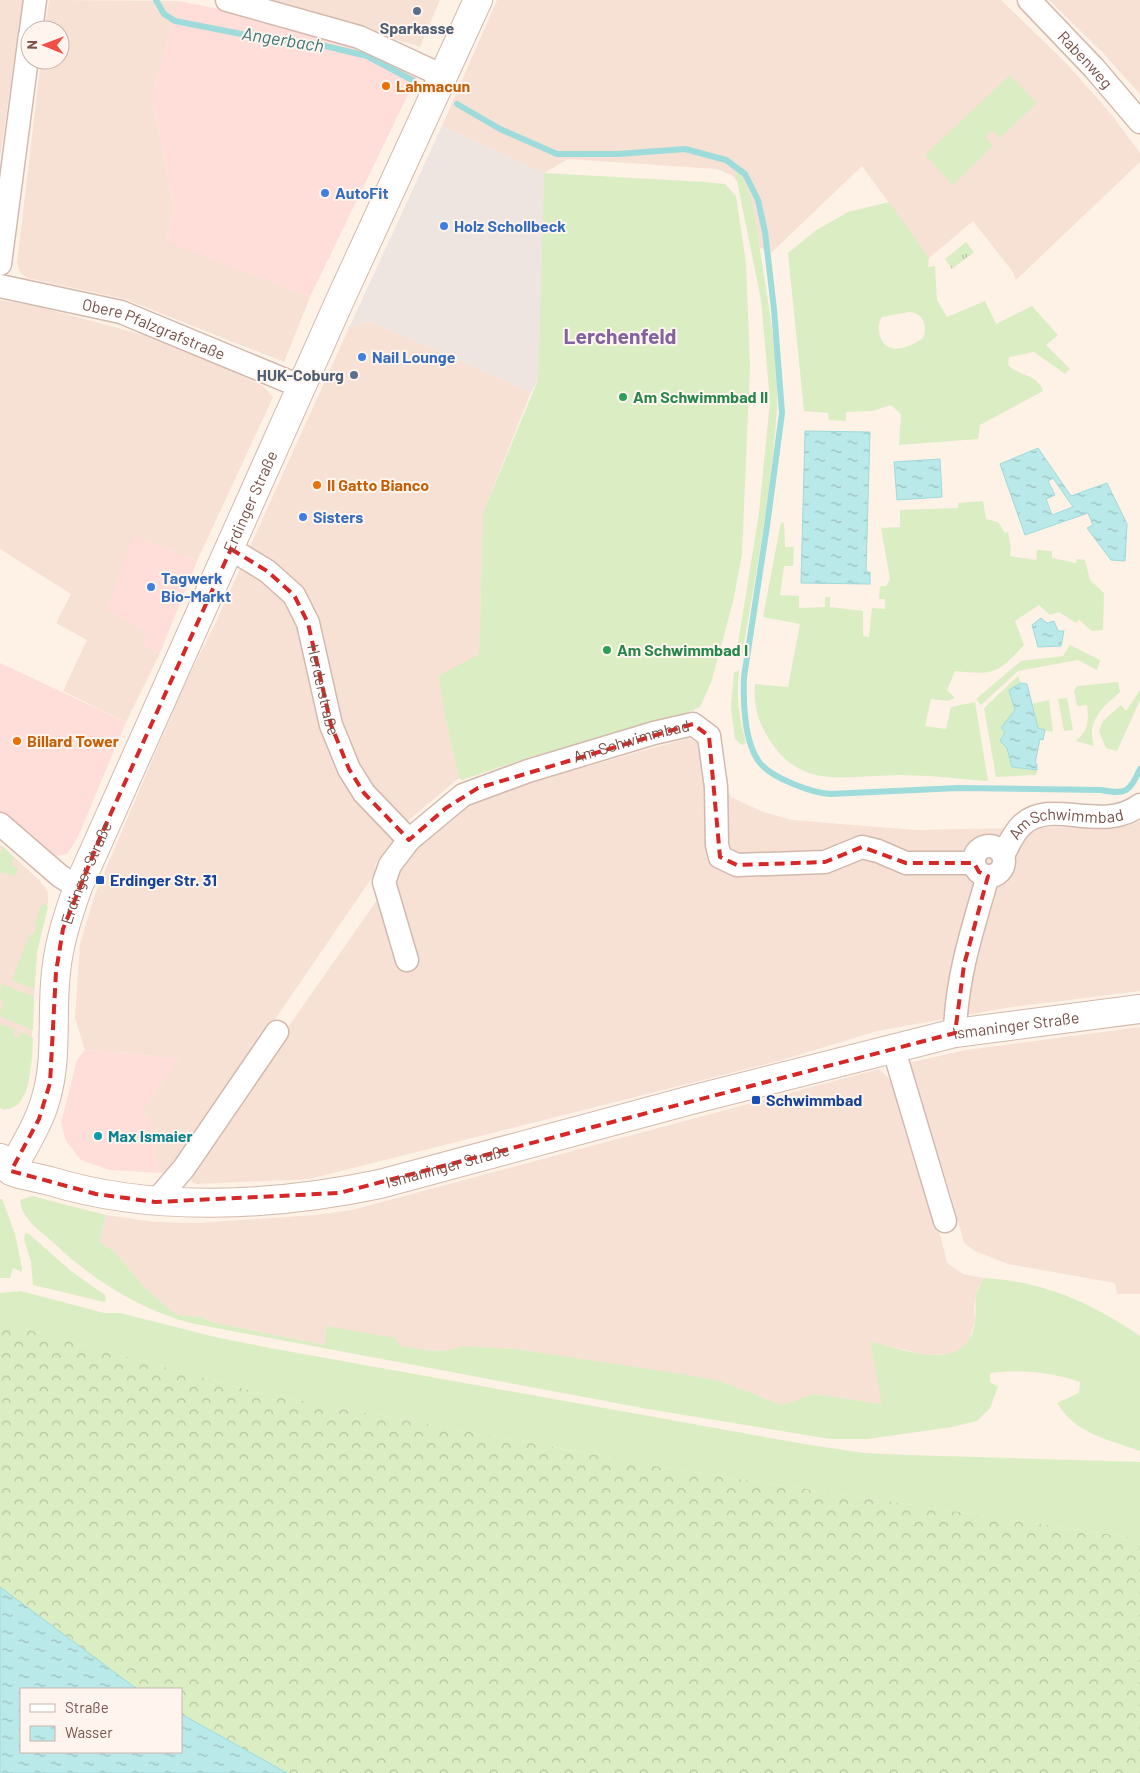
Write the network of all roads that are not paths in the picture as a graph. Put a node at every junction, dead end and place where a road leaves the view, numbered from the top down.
1 (34, 0) edge
2 (227, 0) edge
3 (478, 0) edge
4 (1029, 0) edge
5 (32, 20) edge
6 (25, 70) edge
7 (443, 76) junction
8 (1140, 122) edge
9 (0, 264) edge
10 (0, 286) edge
11 (302, 387) junction
12 (231, 549) junction
13 (1140, 805) edge
14 (0, 824) edge
15 (409, 840) junction
16 (981, 869) junction
17 (78, 887) junction
18 (407, 960) dead end
19 (1140, 1010) edge
20 (277, 1032) dead end
21 (955, 1033) junction
22 (893, 1048) junction
23 (4, 1168) edge
24 (155, 1202) junction
25 (945, 1221) dead end

1 - 5 street
2 - 7 street
3 - 7 street, Erdinger Straße
4 - 8 street, Rabenweg
6 - 9 street
7 - 11 street, Erdinger Straße
10 - 11 street, Obere Pfalzgrafstraße
11 - 12 street, Erdinger Straße
12 - 15 street, Herderstraße
12 - 17 street, Erdinger Straße
13 - 16 street, Am Schwimmbad
14 - 17 street
15 - 16 street, Am Schwimmbad
15 - 18 street, Am Schwimmbad
16 - 21 street
17 - 23 street, Erdinger Straße
19 - 21 street, Ismaninger Straße
20 - 24 street
21 - 22 street, Ismaninger Straße
22 - 24 street, Ismaninger Straße
22 - 25 street
23 - 24 street, Ismaninger Straße

